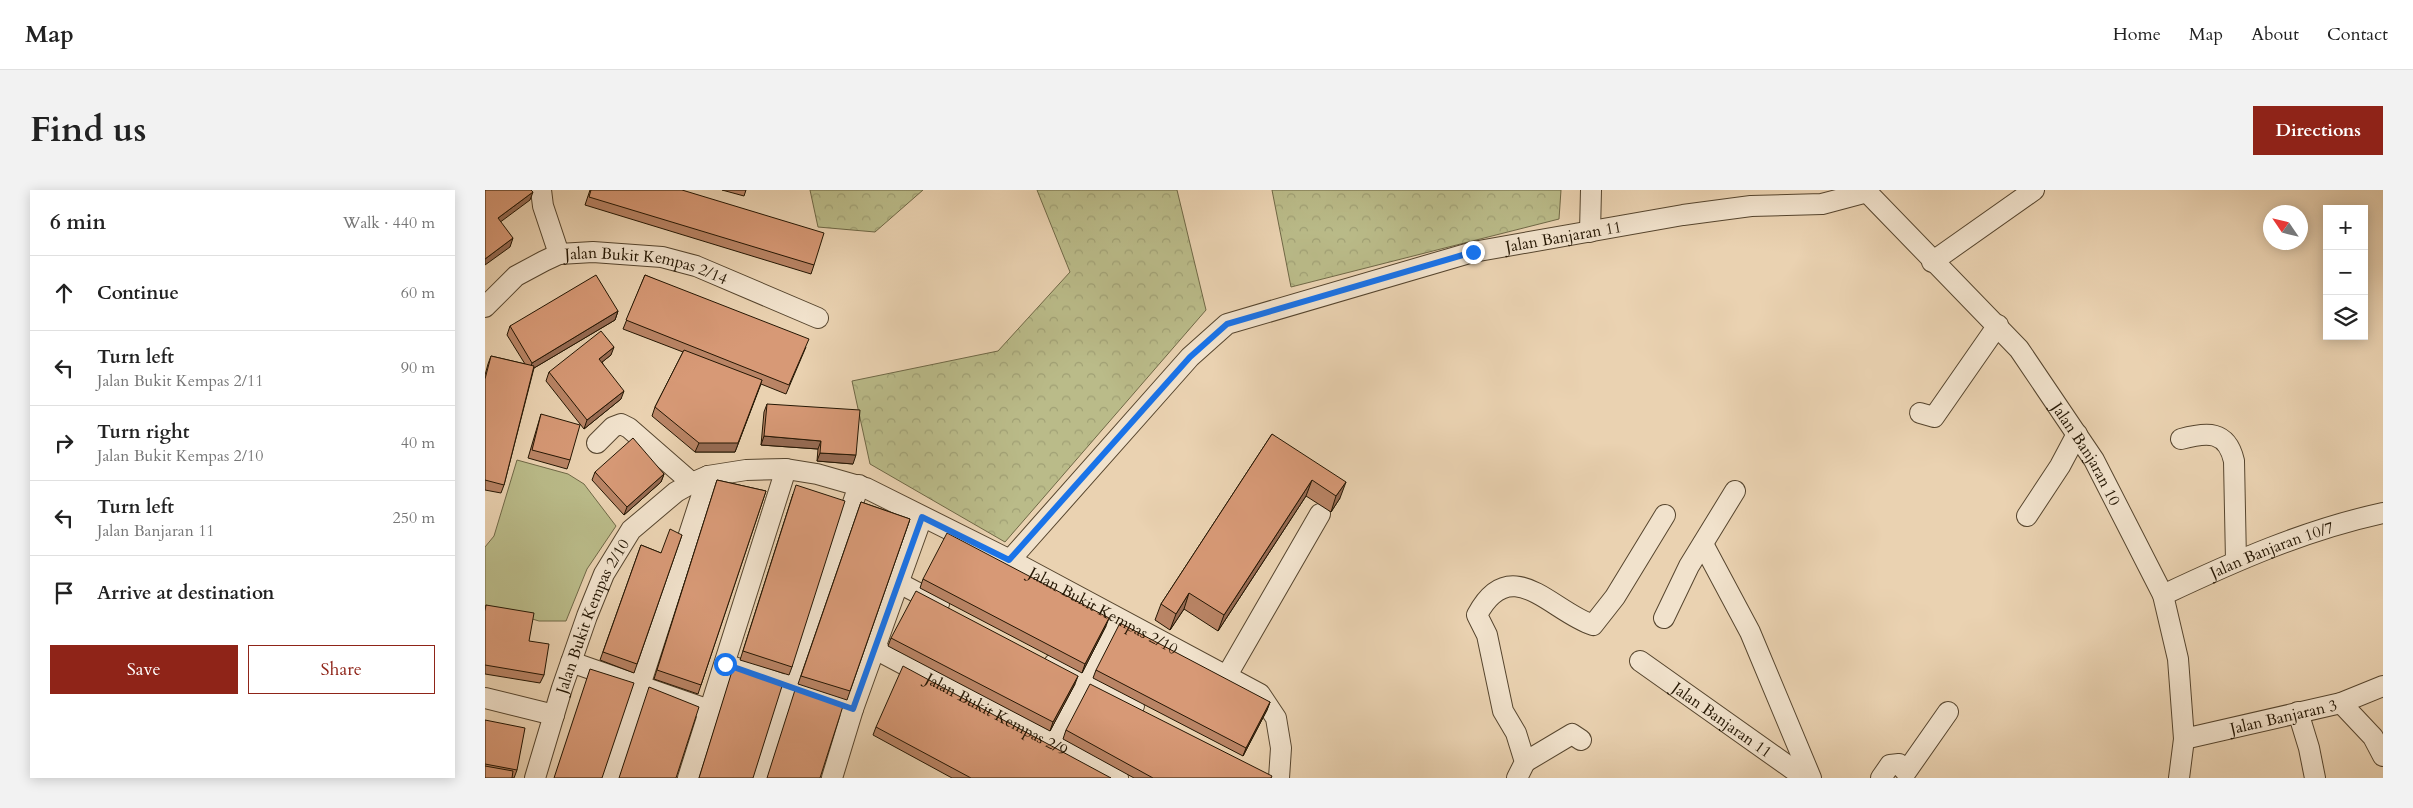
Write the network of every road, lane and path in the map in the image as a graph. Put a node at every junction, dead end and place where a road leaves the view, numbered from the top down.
1 (541, 190) edge
2 (1591, 190) edge
3 (2033, 190) edge
4 (1866, 191) edge
5 (1591, 232) junction
6 (559, 254) junction
7 (1932, 262) junction
8 (485, 307) edge
9 (818, 318) dead end
10 (1998, 325) junction
11 (1920, 413) dead end
12 (2077, 434) junction
13 (2181, 439) dead end
14 (597, 443) dead end
15 (786, 469) junction
16 (700, 480) junction
17 (859, 485) junction
18 (1735, 491) dead end
19 (2383, 513) edge
20 (1320, 514) dead end
21 (1665, 516) dead end
22 (2027, 516) dead end
23 (922, 517) junction
24 (1703, 544) junction
25 (1009, 560) junction
26 (2236, 561) junction
27 (899, 583) junction
28 (2163, 594) junction
29 (952, 611) edge
30 (1664, 618) dead end
31 (1118, 619) junction
32 (875, 649) junction
33 (1040, 657) edge
34 (1640, 661) dead end
35 (571, 662) junction
36 (725, 664) junction
37 (1226, 676) junction
38 (1084, 680) junction
39 (641, 685) junction
40 (790, 686) junction
41 (2383, 686) edge
42 (485, 698) edge
43 (2341, 703) junction
44 (853, 709) junction
45 (709, 710) junction
46 (1947, 712) dead end
47 (2298, 712) junction
48 (553, 715) junction
49 (1154, 717) edge
50 (2184, 739) junction
51 (1581, 740) dead end
52 (1051, 742) junction
53 (2383, 756) edge
54 (1521, 770) edge
55 (1269, 776) edge
56 (535, 778) edge
57 (610, 778) edge
58 (688, 778) edge
59 (761, 778) edge
60 (832, 778) edge
61 (1118, 778) edge
62 (1805, 778) edge
63 (1811, 778) edge
64 (1881, 778) edge
65 (2179, 778) edge
66 (2315, 778) edge

1 - 6 street
2 - 5 street
3 - 7 street
4 - 5 street, Jalan Banjaran 11
4 - 7 street, Jalan Banjaran 10
5 - 25 street, Jalan Banjaran 11
6 - 8 street, Jalan Bukit Kempas 2/14
6 - 9 street, Jalan Bukit Kempas 2/14
7 - 10 street, Jalan Banjaran 10
10 - 11 street
10 - 12 street, Jalan Banjaran 10
12 - 22 street
12 - 28 street, Jalan Banjaran 10
13 - 26 street
14 - 16 street
15 - 16 street, Jalan Bukit Kempas 2/10
15 - 17 street, Jalan Bukit Kempas 2/10
15 - 36 street
16 - 35 street, Jalan Bukit Kempas 2/10
16 - 39 street
17 - 23 street, Jalan Bukit Kempas 2/10
17 - 40 street
18 - 24 street
19 - 26 street, Jalan Banjaran 10/7
20 - 37 street
21 - 54 street
23 - 25 street, Jalan Bukit Kempas 2/10
23 - 27 street
24 - 30 street
24 - 63 street
25 - 31 street, Jalan Bukit Kempas 2/10
26 - 28 street, Jalan Banjaran 10/7
27 - 29 street
27 - 32 street
28 - 50 street, Jalan Banjaran 10
31 - 37 street, Jalan Bukit Kempas 2/10
31 - 38 street
32 - 44 street
32 - 52 street, Jalan Bukit Kempas 2/9
33 - 38 street
34 - 62 street, Jalan Banjaran 11
35 - 39 street
35 - 48 street, Jalan Bukit Kempas 2/10
36 - 40 street
36 - 45 street
37 - 55 street, Jalan Bukit Kempas 2/10
38 - 49 street
38 - 52 street
39 - 45 street
39 - 57 street
40 - 44 street
40 - 59 street
41 - 43 street, Jalan Banjaran 3
42 - 48 street
43 - 47 street, Jalan Banjaran 3
43 - 53 street
44 - 60 street
45 - 58 street
46 - 64 street
47 - 50 street, Jalan Banjaran 3
47 - 66 street
48 - 56 street, Jalan Bukit Kempas 2/10
50 - 65 street, Jalan Banjaran 10
51 - 54 street
52 - 61 street, Jalan Bukit Kempas 2/9

